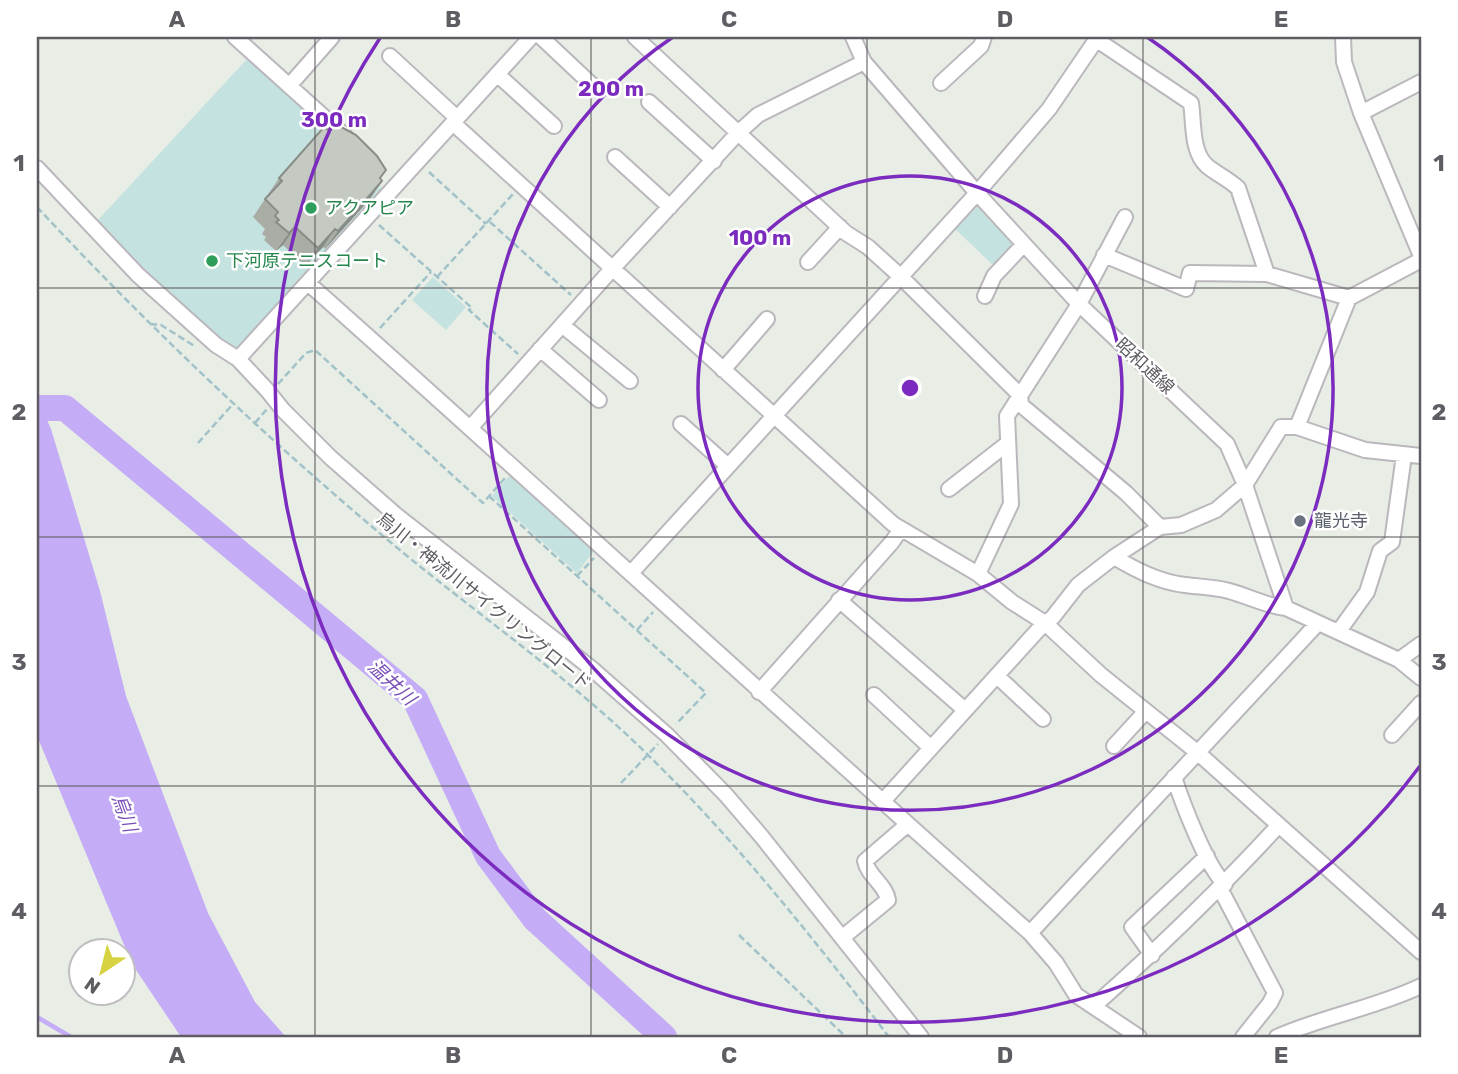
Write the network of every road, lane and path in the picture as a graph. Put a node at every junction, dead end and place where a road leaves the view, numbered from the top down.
1 (235, 37) edge
2 (332, 37) edge
3 (541, 37) edge
4 (635, 37) edge
5 (853, 37) edge
6 (984, 37) edge
7 (1343, 37) edge
8 (1098, 38) edge
9 (524, 39) edge
10 (390, 57) dead end
11 (864, 62) junction
12 (497, 74) junction
13 (1421, 82) edge
14 (941, 83) dead end
15 (592, 85) dead end
16 (289, 86) junction
17 (649, 102) dead end
18 (1361, 113) junction
19 (455, 121) junction
20 (554, 126) dead end
21 (738, 133) junction
22 (358, 148) edge
23 (615, 157) dead end
24 (714, 161) junction
25 (418, 162) junction
26 (37, 168) edge
27 (505, 171) junction
28 (977, 192) junction
29 (37, 207) edge
30 (670, 207) junction
31 (369, 216) junction
32 (1125, 217) dead end
33 (487, 222) junction
34 (840, 227) junction
35 (1024, 244) junction
36 (1104, 255) junction
37 (1421, 258) edge
38 (808, 262) dead end
39 (612, 269) junction
40 (431, 271) junction
41 (1267, 274) junction
42 (900, 276) junction
43 (438, 277) junction
44 (308, 283) junction
45 (985, 296) dead end
46 (1349, 298) junction
47 (581, 304) junction
48 (1079, 304) junction
49 (767, 319) dead end
50 (149, 324) junction
51 (562, 325) junction
52 (371, 339) junction
53 (198, 349) dead end
54 (540, 349) junction
55 (238, 359) junction
56 (528, 363) junction
57 (723, 370) junction
58 (630, 382) dead end
59 (1020, 395) junction
60 (270, 400) junction
61 (599, 400) dead end
62 (234, 404) junction
63 (774, 415) junction
64 (254, 423) junction
65 (681, 424) dead end
66 (1297, 427) junction
67 (470, 428) junction
68 (198, 443) dead end
69 (1008, 443) junction
70 (1404, 455) junction
71 (1421, 456) edge
72 (727, 466) junction
73 (514, 468) junction
74 (1245, 485) junction
75 (949, 489) dead end
76 (489, 496) junction
77 (1160, 527) junction
78 (901, 529) junction
79 (603, 547) junction
80 (1114, 557) junction
81 (631, 573) junction
82 (978, 573) junction
83 (577, 576) junction
84 (839, 600) junction
85 (663, 602) junction
86 (1286, 608) junction
87 (1045, 623) junction
88 (1318, 623) junction
89 (637, 630) junction
90 (1339, 631) junction
91 (1421, 644) edge
92 (1399, 660) junction
93 (996, 676) junction
94 (1421, 678) edge
95 (759, 692) junction
96 (874, 695) dead end
97 (1421, 703) edge
98 (965, 710) junction
99 (1146, 711) junction
100 (1043, 719) dead end
101 (671, 729) dead end
102 (1392, 735) dead end
103 (1114, 746) dead end
104 (932, 748) junction
105 (1197, 752) junction
106 (649, 753) junction
107 (1174, 777) junction
108 (621, 783) dead end
109 (883, 801) junction
110 (908, 824) junction
111 (1278, 826) junction
112 (1207, 856) junction
113 (1222, 887) junction
114 (1030, 933) junction
115 (739, 935) dead end
116 (843, 937) junction
117 (1421, 951) edge
118 (1152, 955) junction
119 (1421, 986) edge
120 (1094, 1006) junction
121 (846, 1037) edge
122 (889, 1037) edge
123 (921, 1037) edge
124 (1139, 1037) edge
125 (1243, 1037) edge
126 (1277, 1037) edge

1 - 16 street
2 - 16 street
3 - 15 street
4 - 21 street
5 - 11 street, 昭和通線
6 - 14 street
7 - 18 street
8 - 28 street
8 - 41 street
9 - 12 street
10 - 19 street
11 - 21 street
11 - 28 street, 昭和通線
12 - 19 street
12 - 20 street
13 - 18 street
16 - 22 street
17 - 24 street
18 - 37 street
19 - 25 street
19 - 27 street
21 - 24 street
21 - 34 street
23 - 30 street
24 - 30 street
25 - 31 street
25 - 33 path
26 - 55 street
27 - 33 path
27 - 39 street
28 - 35 street, 昭和通線
28 - 42 street
29 - 50 path, 烏川・神流川サイクリングロード
30 - 39 street
31 - 40 path
31 - 44 street
32 - 36 street
33 - 43 path
33 - 47 path
34 - 38 street
34 - 42 street
35 - 45 street
35 - 48 street, 昭和通線
36 - 41 street
36 - 48 street
37 - 46 street
39 - 47 street
39 - 57 street
40 - 43 path
40 - 52 path
41 - 46 street
42 - 59 street
42 - 63 street
43 - 56 path
44 - 52 street
44 - 55 street
46 - 66 street
47 - 51 street
48 - 59 street
48 - 74 street, 昭和通線
49 - 57 street
50 - 53 path
50 - 62 path, 烏川・神流川サイクリングロード
51 - 54 street
51 - 58 street
52 - 67 street
54 - 56 street
54 - 61 street
55 - 60 street
56 - 67 street
57 - 63 street
59 - 69 street
59 - 77 street
60 - 64 path
60 - 76 path
60 - 116 street
62 - 64 path, 烏川・神流川サイクリングロード
62 - 68 path
63 - 72 street
63 - 78 street
64 - 106 path, 烏川・神流川サイクリングロード
65 - 72 street
66 - 70 street
66 - 74 street
67 - 73 street
69 - 75 street
69 - 82 street
70 - 71 street
70 - 90 street
72 - 81 street
73 - 76 path
73 - 79 street
74 - 77 street
74 - 86 street, 昭和通線
76 - 83 path
77 - 80 street
78 - 82 street
78 - 84 street
79 - 81 street
79 - 83 path
80 - 86 street
80 - 87 street
81 - 85 street
82 - 87 street
83 - 89 path
84 - 95 street
84 - 98 street
85 - 89 path
85 - 95 street
86 - 88 street
87 - 93 street
87 - 99 street
88 - 90 street
88 - 105 street
89 - 101 path
90 - 92 street
91 - 92 street
92 - 94 street
93 - 98 street
93 - 100 street
95 - 109 street
96 - 104 street
97 - 102 street
98 - 104 street
99 - 103 street
99 - 105 street
104 - 109 street
105 - 107 street
105 - 111 street
106 - 108 path
106 - 122 path, 烏川・神流川サイクリングロード
107 - 112 street
107 - 114 street
109 - 110 street
110 - 114 street
110 - 116 street
111 - 113 street
111 - 117 street
112 - 113 street
112 - 118 street
113 - 118 street
113 - 125 street
114 - 120 street
115 - 121 path
116 - 123 street
118 - 120 street
119 - 126 street
120 - 124 street

